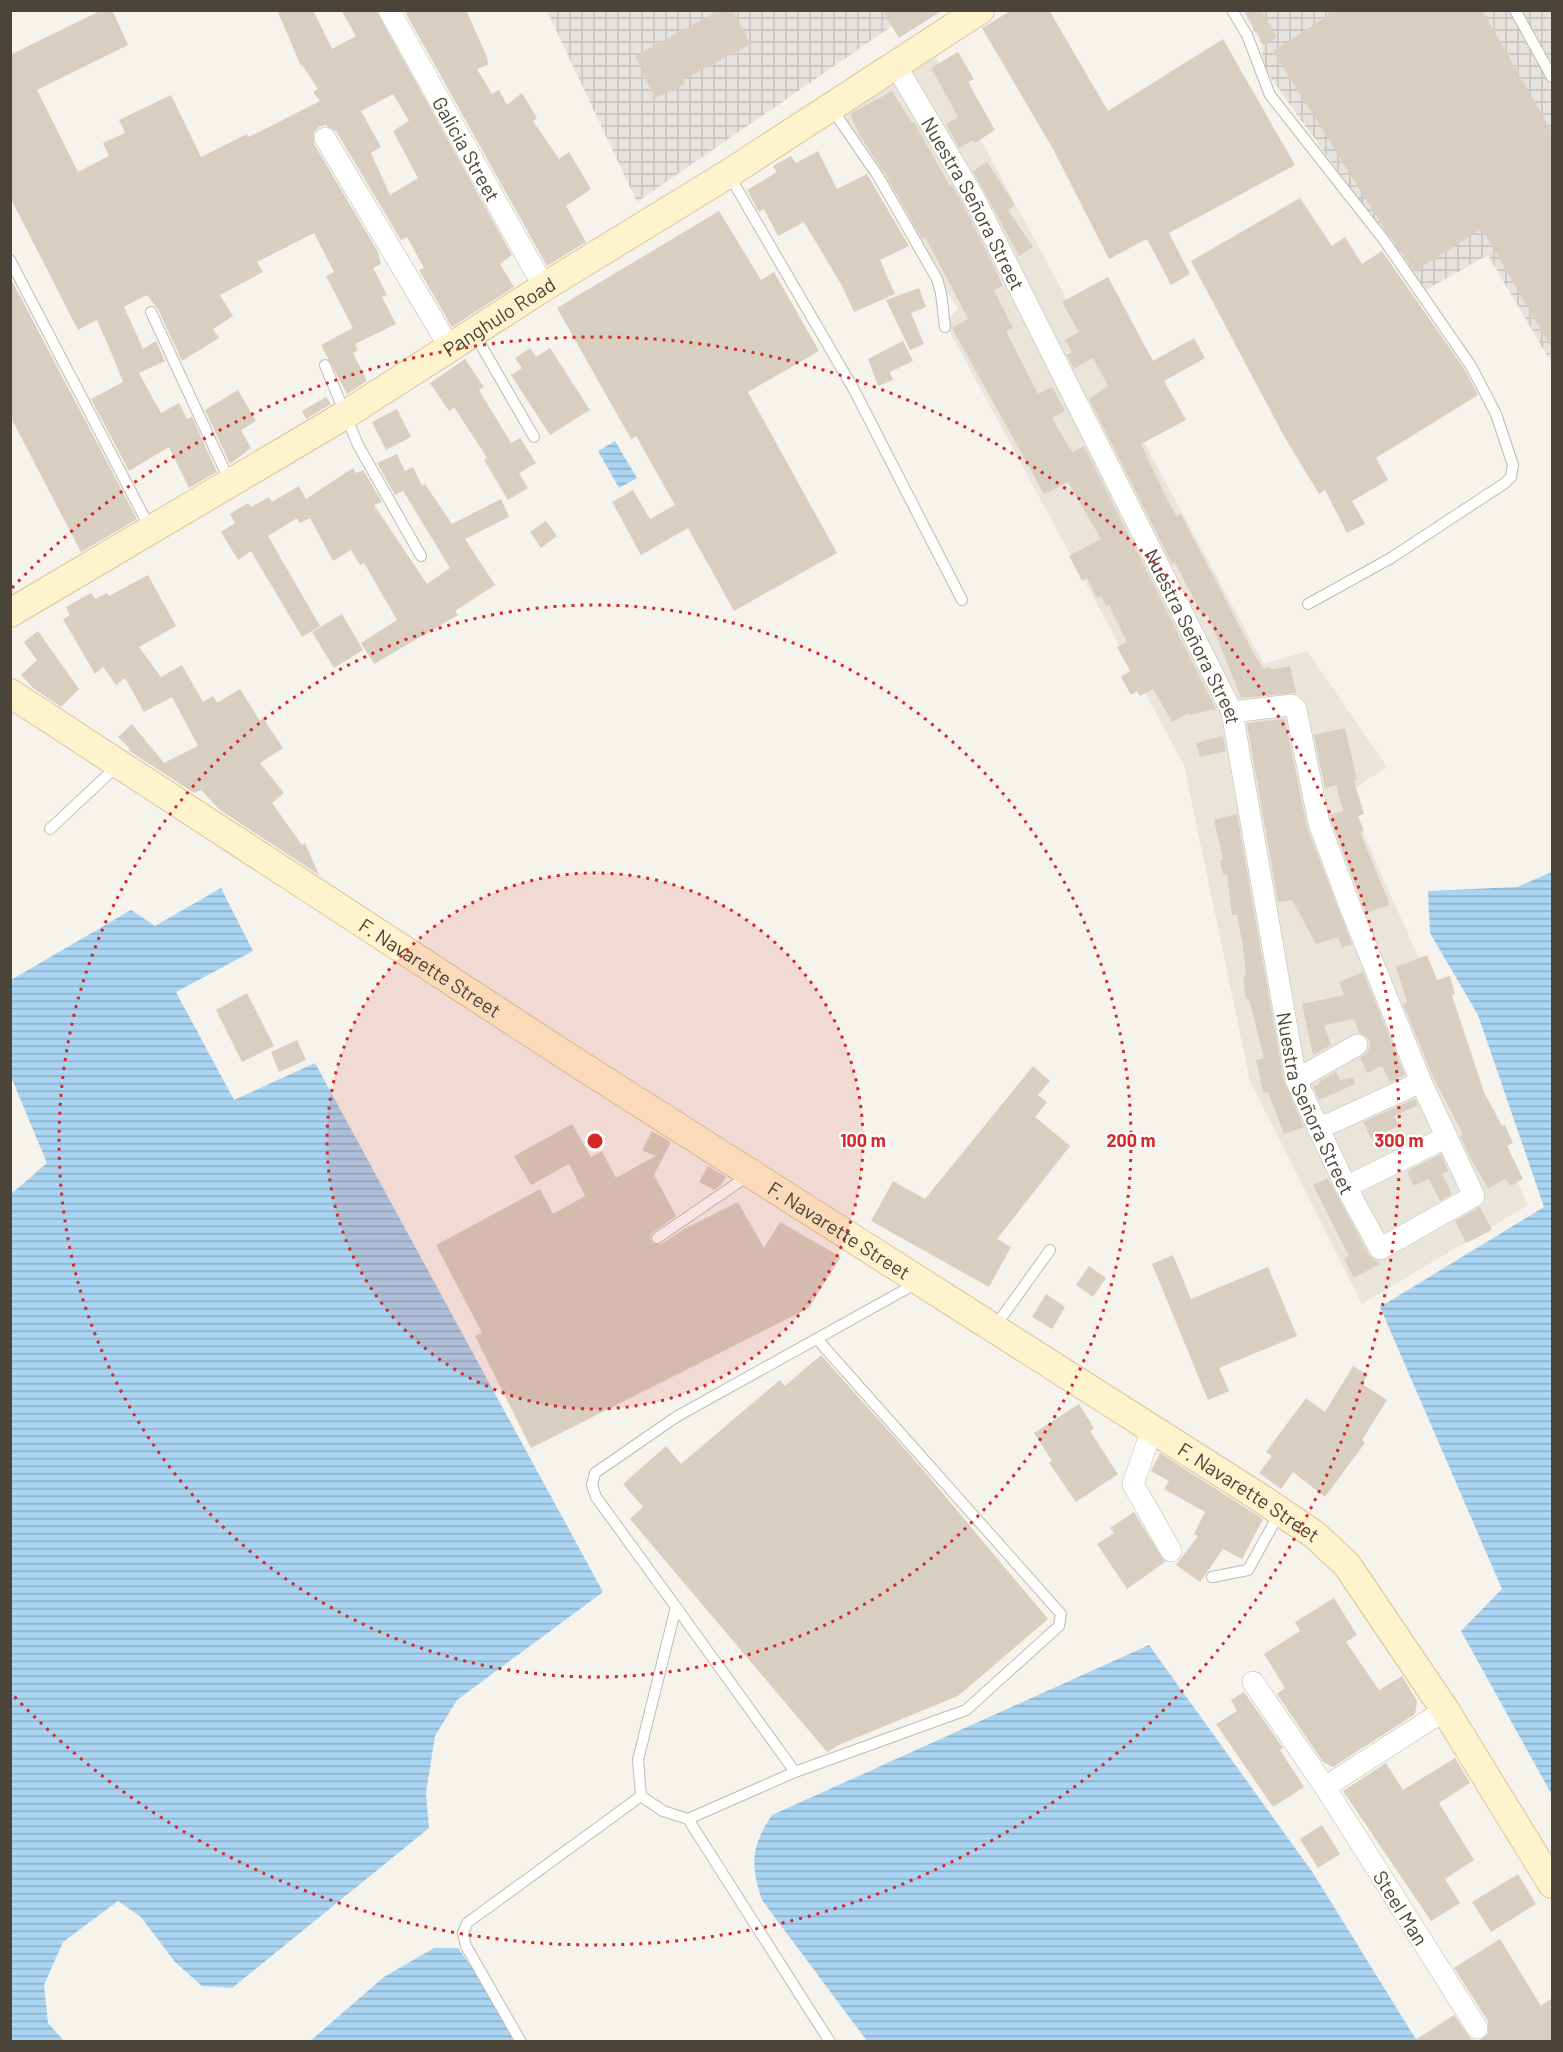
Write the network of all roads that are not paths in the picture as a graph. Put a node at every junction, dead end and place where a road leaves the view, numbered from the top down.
1 (389, 10) edge
2 (980, 10) edge
3 (1232, 10) edge
4 (1515, 10) edge
5 (895, 64) junction
6 (1552, 76) edge
7 (830, 106) junction
8 (326, 138) dead end
9 (728, 174) junction
10 (10, 260) edge
11 (543, 287) junction
12 (151, 312) dead end
13 (945, 327) dead end
14 (474, 333) junction
15 (450, 348) junction
16 (325, 365) dead end
17 (345, 415) junction
18 (534, 437) dead end
19 (232, 485) junction
20 (151, 530) junction
21 (421, 556) dead end
22 (962, 600) dead end
23 (1308, 604) dead end
24 (10, 613) edge
25 (10, 693) edge
26 (1232, 712) junction
27 (119, 764) junction
28 (50, 829) dead end
29 (1357, 1045) dead end
30 (1296, 1080) junction
31 (1421, 1082) junction
32 (1318, 1129) junction
33 (1447, 1137) junction
34 (752, 1173) junction
35 (1346, 1187) junction
36 (657, 1238) dead end
37 (1050, 1250) dead end
38 (920, 1282) junction
39 (994, 1329) junction
40 (817, 1339) junction
41 (1152, 1429) junction
42 (1280, 1512) junction
43 (1171, 1551) dead end
44 (1212, 1577) dead end
45 (676, 1607) junction
46 (1253, 1682) dead end
47 (1445, 1710) junction
48 (795, 1772) junction
49 (1325, 1787) junction
50 (641, 1796) junction
51 (688, 1819) junction
52 (1552, 1884) edge
53 (1477, 2028) dead end
54 (521, 2042) edge
55 (830, 2042) edge

1 - 11 street, Galicia Street
2 - 5 main road, Panghulo Road
3 - 23 lane
4 - 6 lane
5 - 7 main road, Panghulo Road
5 - 26 street, Nuestra Señora Street
7 - 9 main road, Panghulo Road
7 - 13 lane
8 - 15 street
9 - 11 main road, Panghulo Road
9 - 22 lane
10 - 20 lane
11 - 14 main road, Panghulo Road
12 - 19 lane
14 - 15 main road, Panghulo Road
14 - 18 lane
15 - 17 main road, Panghulo Road
16 - 17 lane
17 - 19 main road, Panghulo Road
17 - 21 lane
19 - 20 main road, Panghulo Road
20 - 24 main road, Panghulo Road
25 - 27 main road, F. Navarette Street
26 - 30 street, Nuestra Señora Street
26 - 31 street
27 - 28 lane
27 - 34 main road, F. Navarette Street
29 - 30 street
30 - 32 street, Nuestra Señora Street
31 - 32 street
31 - 33 street
32 - 35 street, Nuestra Señora Street
33 - 35 street
33 - 35 street, Nuestra Señora Street
34 - 36 lane
34 - 38 main road, F. Navarette Street
37 - 39 lane
38 - 39 main road, F. Navarette Street
38 - 40 lane
39 - 41 main road, F. Navarette Street
40 - 45 lane
40 - 48 lane
41 - 42 main road, F. Navarette Street
41 - 43 street
42 - 44 lane
42 - 47 main road, F. Navarette Street
45 - 48 lane
45 - 50 lane
46 - 49 street, Steel Man
47 - 49 street
47 - 52 main road, F. Navarette Street
48 - 51 lane
49 - 53 street, Steel Man
50 - 51 lane
50 - 54 lane
51 - 55 lane

